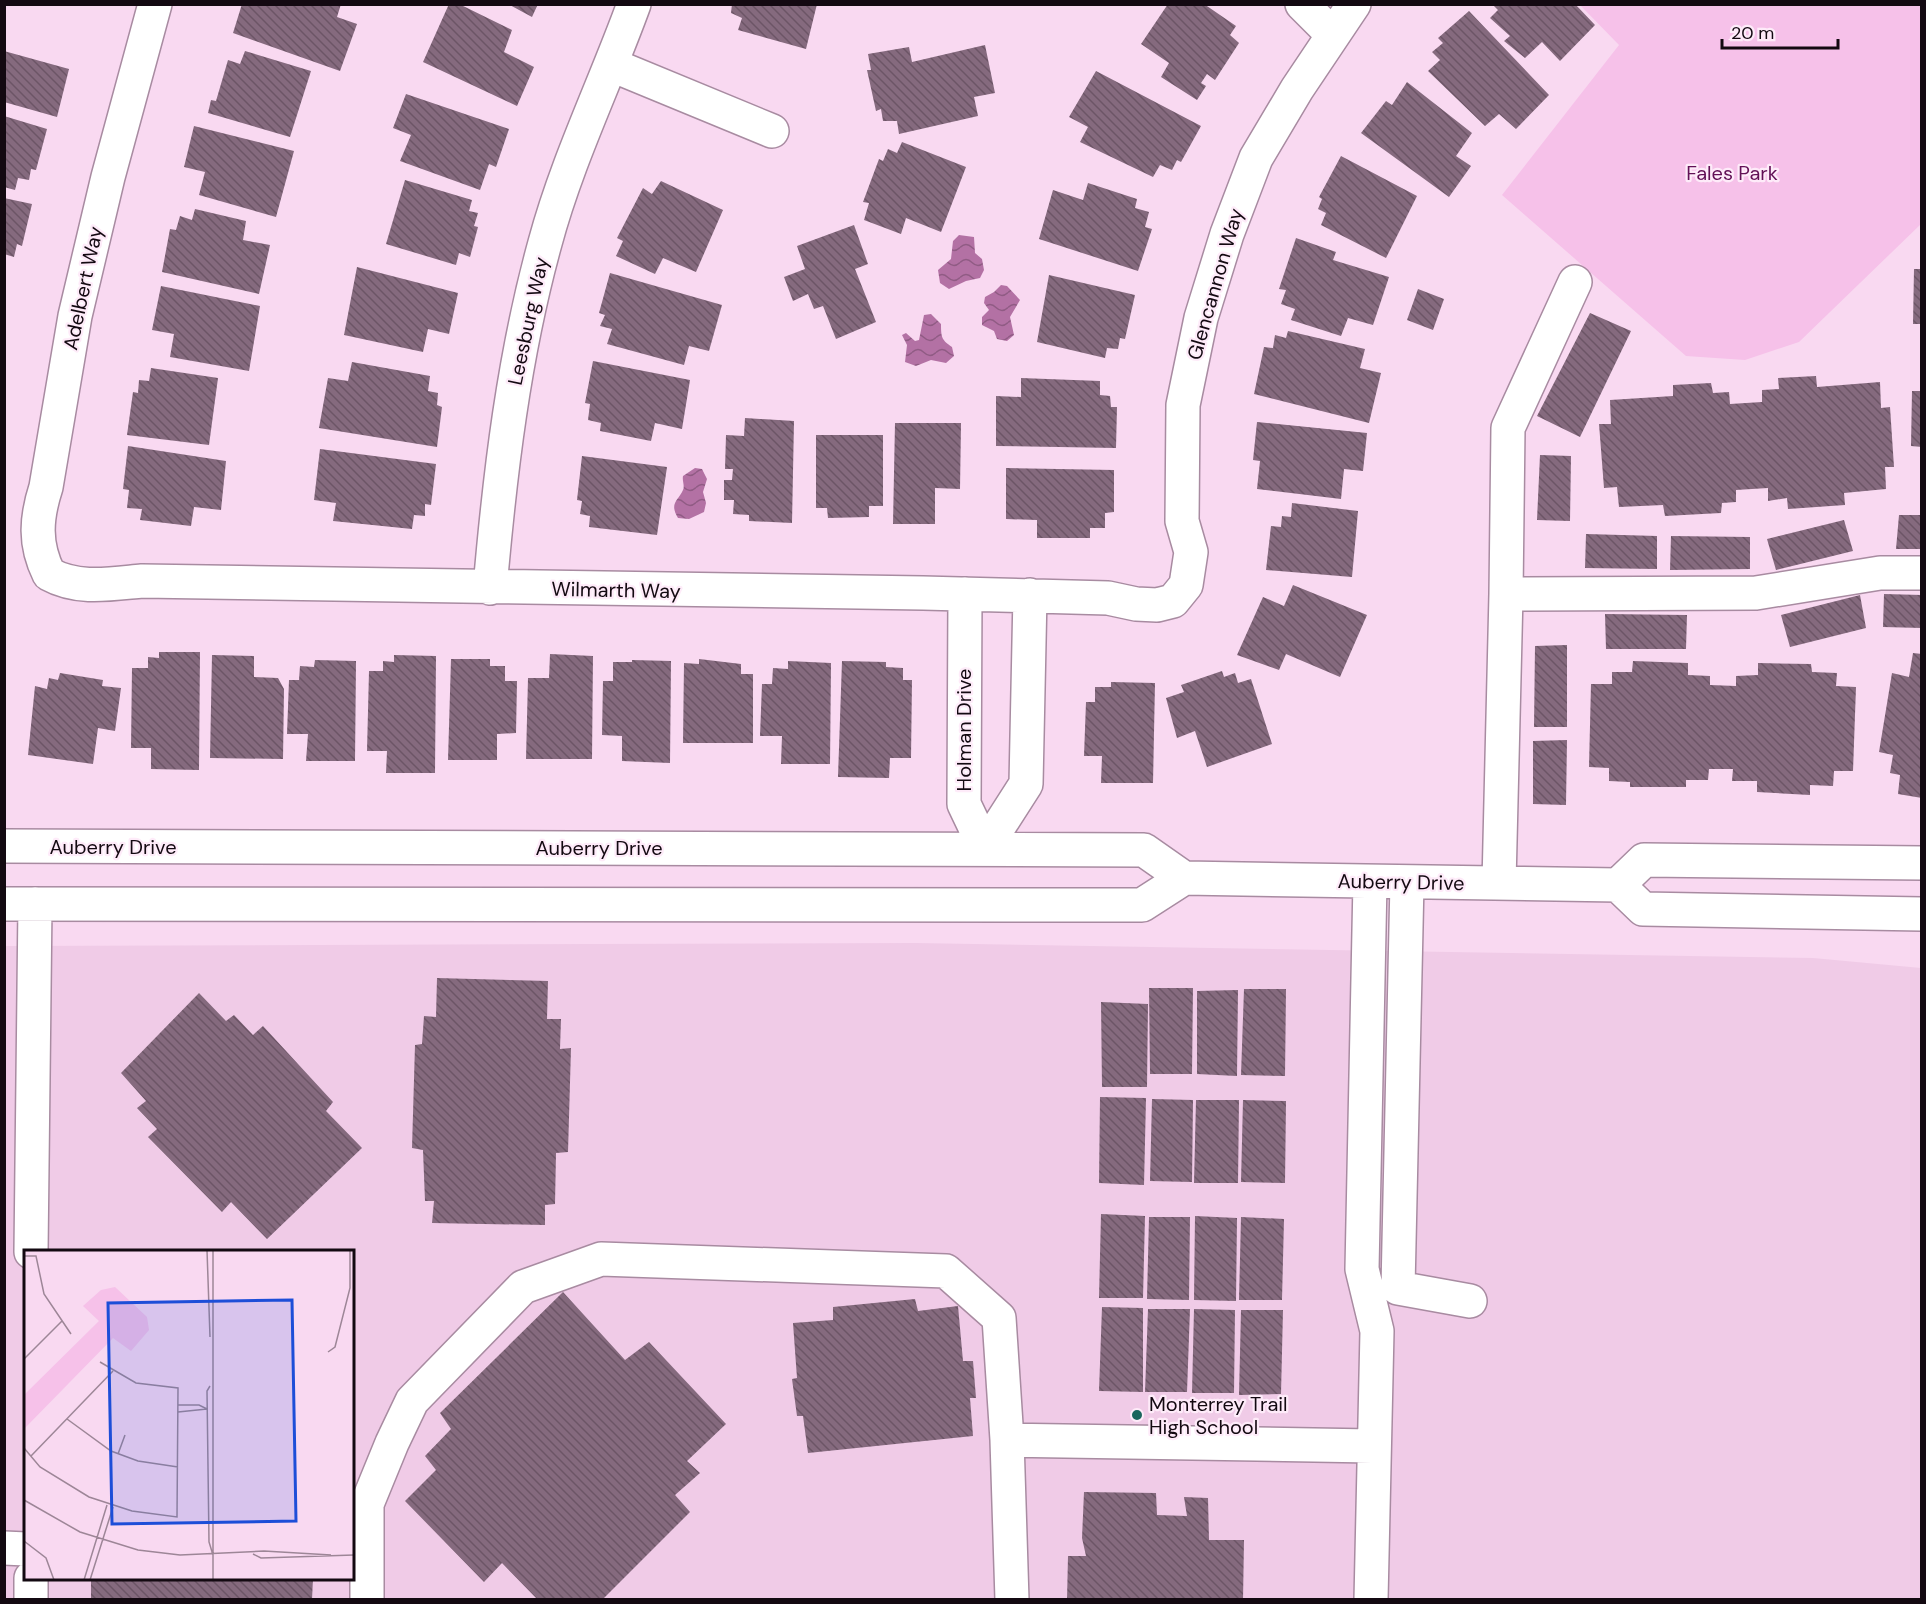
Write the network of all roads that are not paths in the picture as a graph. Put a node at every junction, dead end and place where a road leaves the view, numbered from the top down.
1 (634, 4) edge
2 (1302, 4) edge
3 (1354, 4) edge
4 (146, 7) edge
5 (1333, 35) junction
6 (612, 64) junction
7 (772, 130) dead end
8 (1575, 282) dead end
9 (1922, 573) edge
10 (49, 574) joint
11 (490, 588) junction
12 (1181, 592) joint
13 (965, 594) junction
14 (1506, 594) junction
15 (1030, 596) junction
16 (4, 846) edge
17 (985, 849) junction
18 (1922, 863) edge
19 (1184, 878) junction
20 (1370, 882) junction
21 (1407, 882) junction
22 (1499, 883) junction
23 (1618, 885) junction
24 (20, 904) edge
25 (1922, 914) edge
26 (31, 1250) edge
27 (1398, 1278) junction
28 (1365, 1284) junction
29 (1470, 1301) dead end
30 (1007, 1440) junction
31 (1372, 1446) junction
32 (4, 1548) edge
33 (24, 1549) edge
34 (31, 1580) edge
35 (31, 1599) edge
36 (367, 1599) edge
37 (1012, 1599) edge
38 (1371, 1599) edge

1 - 6 street, Leesburg Way
2 - 5 street
3 - 5 street, Glencannon Way
4 - 10 street, Adelbert Way
5 - 12 street, Glencannon Way
6 - 7 street
6 - 11 street, Leesburg Way
8 - 14 street
9 - 14 street
10 - 11 street, Wilmarth Way
11 - 13 street, Wilmarth Way
12 - 15 street, Wilmarth Way
13 - 15 street, Wilmarth Way
13 - 17 street, Holman Drive
14 - 22 street
15 - 17 street
16 - 17 street, Auberry Drive
17 - 19 street, Auberry Drive
18 - 23 street
19 - 20 street, Auberry Drive
19 - 24 street
20 - 21 street, Auberry Drive
20 - 28 street
21 - 22 street, Auberry Drive
21 - 27 street
22 - 23 street, Auberry Drive
23 - 25 street
24 - 26 street
27 - 28 street
27 - 29 street
28 - 31 street
30 - 31 street
30 - 36 street
30 - 37 street
31 - 38 street
32 - 33 street
34 - 35 street

